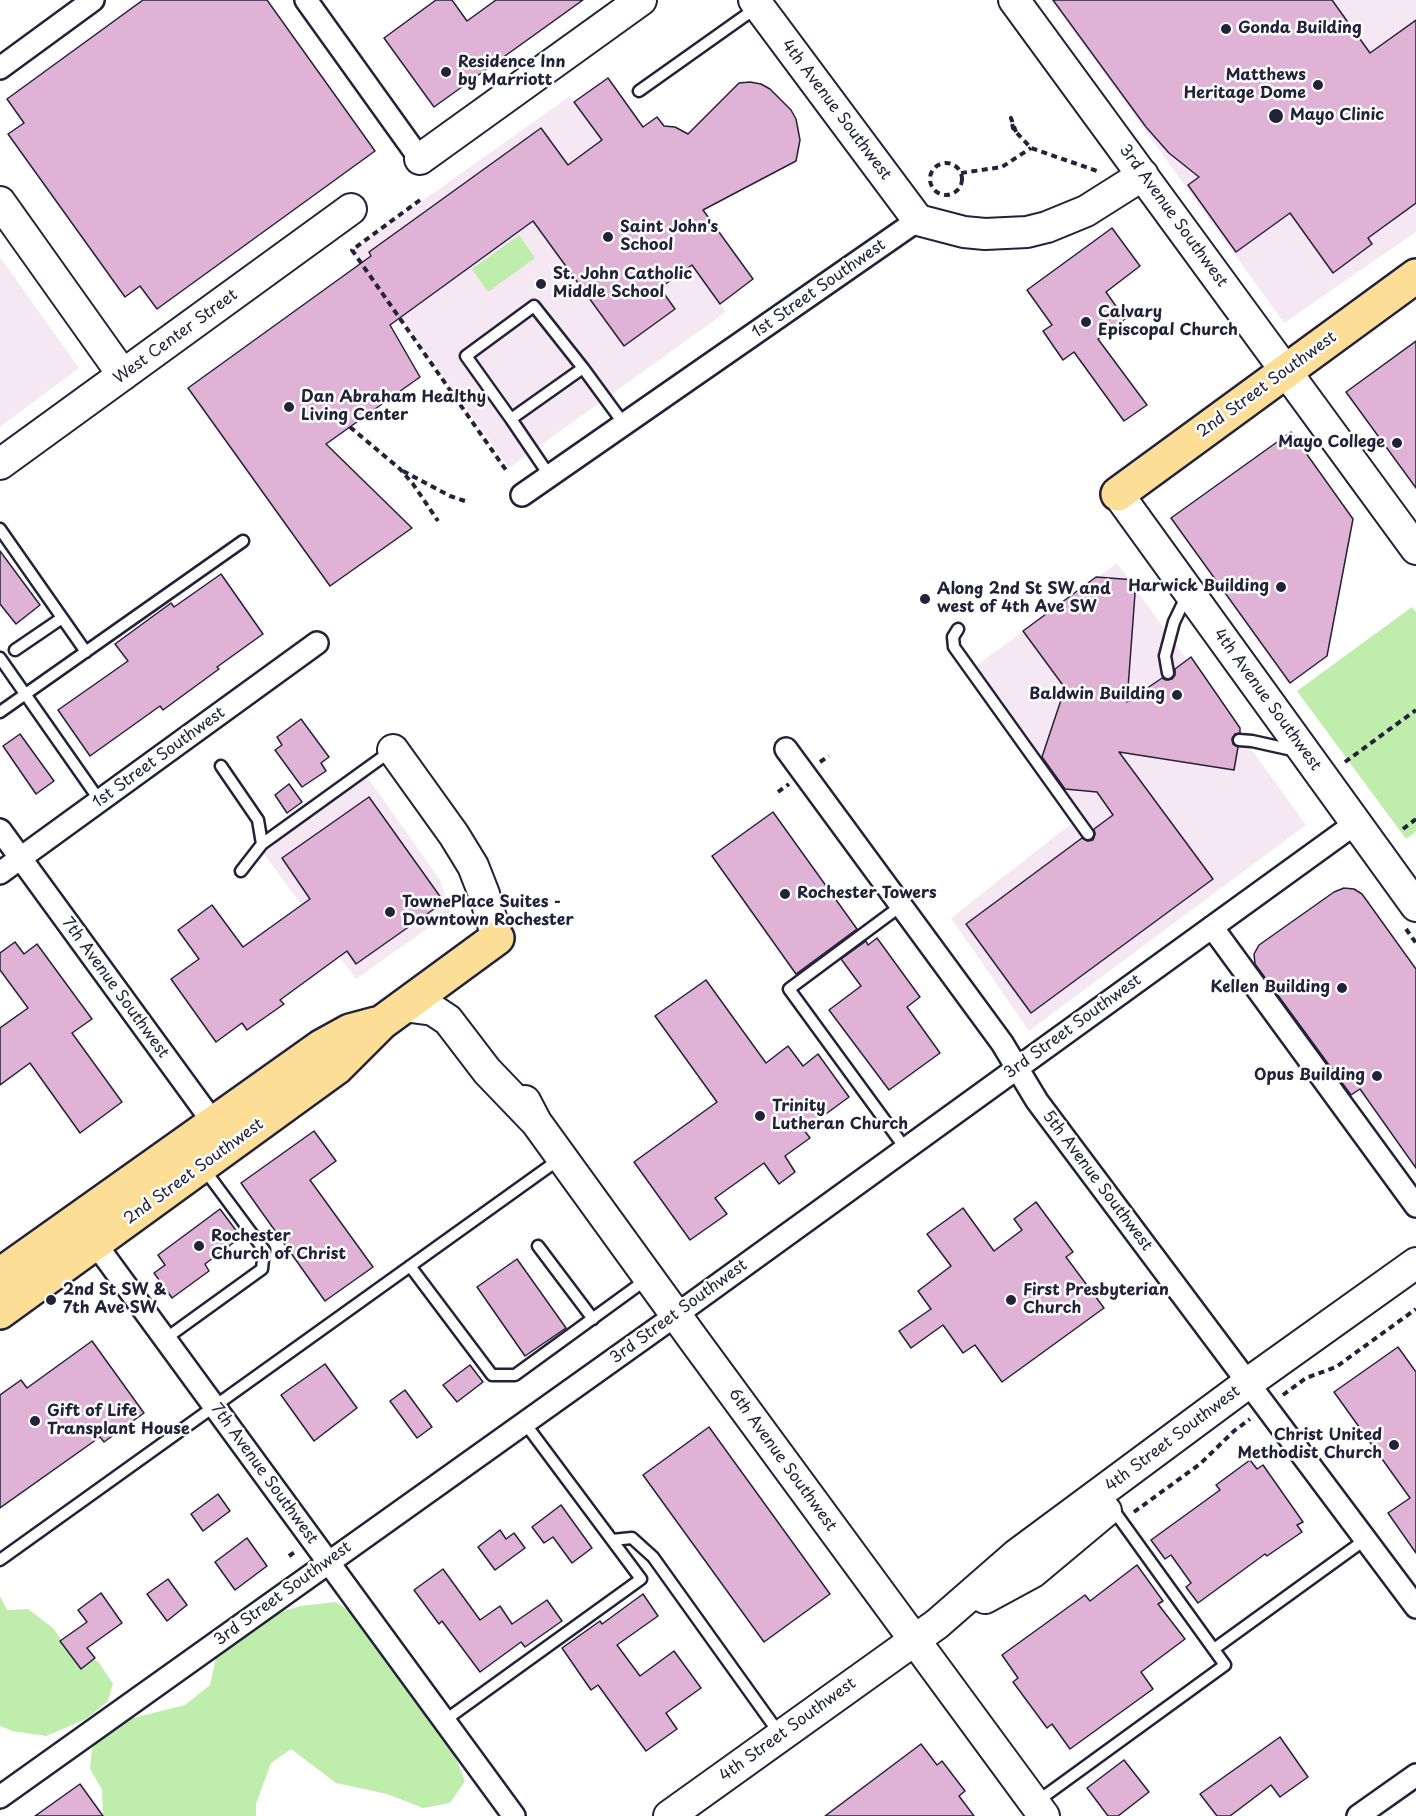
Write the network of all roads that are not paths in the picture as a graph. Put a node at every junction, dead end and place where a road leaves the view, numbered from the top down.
1 (93, 0) edge
2 (306, 0) edge
3 (641, 0) edge
4 (1014, 0) edge
5 (757, 3) edge
6 (0, 68) edge
7 (639, 91) dead end
8 (420, 159) joint
9 (1143, 175) junction
10 (0, 202) edge
11 (351, 209) dead end
12 (918, 220) junction
13 (1416, 276) edge
14 (583, 368) junction
15 (1286, 371) junction
16 (123, 375) junction
17 (512, 419) junction
18 (624, 424) junction
19 (0, 464) edge
20 (549, 475) junction
21 (1118, 494) joint
22 (522, 495) dead end
23 (0, 529) edge
24 (243, 541) dead end
25 (1416, 549) edge
26 (1189, 592) junction
27 (62, 618) junction
28 (958, 629) dead end
29 (317, 643) dead end
30 (15, 650) dead end
31 (86, 652) junction
32 (0, 658) edge
33 (1168, 674) dead end
34 (26, 694) junction
35 (0, 712) edge
36 (1239, 741) dead end
37 (786, 749) dead end
38 (393, 750) joint
39 (1305, 753) junction
40 (221, 766) dead end
41 (100, 801) junction
42 (1356, 823) junction
43 (0, 830) edge
44 (1088, 834) dead end
45 (262, 844) junction
46 (20, 859) junction
47 (241, 872) dead end
48 (0, 873) edge
49 (902, 905) junction
50 (1416, 906) edge
51 (1212, 927) junction
52 (497, 938) joint
53 (392, 1014) junction
54 (1017, 1068) junction
55 (222, 1135) junction
56 (905, 1148) junction
57 (562, 1158) junction
58 (202, 1166) junction
59 (1416, 1206) edge
60 (86, 1232) junction
61 (538, 1246) dead end
62 (1416, 1263) edge
63 (410, 1266) junction
64 (0, 1275) edge
65 (649, 1277) junction
66 (1416, 1287) edge
67 (0, 1312) edge
68 (676, 1315) junction
69 (593, 1319) junction
70 (165, 1339) junction
71 (1258, 1396) junction
72 (214, 1407) junction
73 (524, 1422) junction
74 (1116, 1515) junction
75 (1365, 1539) junction
76 (612, 1540) junction
77 (0, 1560) edge
78 (328, 1562) junction
79 (1416, 1607) edge
80 (926, 1632) junction
81 (1214, 1649) junction
82 (444, 1721) junction
83 (781, 1736) junction
84 (1416, 1774) edge
85 (0, 1797) edge
86 (1040, 1810) edge
87 (514, 1816) edge
88 (669, 1816) edge
89 (1358, 1816) edge

1 - 6 street
2 - 8 street
3 - 8 street
4 - 9 street, 3rd Avenue Southwest
5 - 7 lane
5 - 12 street, 4th Avenue Southwest
9 - 12 street
9 - 15 street, 3rd Avenue Southwest
10 - 16 street
11 - 16 street, West Center Street
12 - 18 street, 1st Street Southwest
13 - 15 main road, 2nd Street Southwest
14 - 17 lane
14 - 17 lane
14 - 18 lane
15 - 21 main road, 2nd Street Southwest
15 - 25 street, 3rd Avenue Southwest
16 - 19 street, West Center Street
17 - 20 lane
18 - 20 street, 1st Street Southwest
20 - 22 street, 1st Street Southwest
21 - 26 street, 4th Avenue Southwest
23 - 27 lane
24 - 31 lane
26 - 33 lane
26 - 39 street, 4th Avenue Southwest
27 - 30 lane
27 - 31 lane
28 - 44 lane
29 - 41 street, 1st Street Southwest
31 - 34 lane
32 - 34 lane
34 - 35 lane
34 - 41 lane
36 - 39 lane
37 - 49 street, 5th Avenue Southwest
38 - 45 lane
38 - 52 street
39 - 42 street, 4th Avenue Southwest
40 - 45 lane
41 - 46 street, 1st Street Southwest
42 - 50 street, 4th Avenue Southwest
42 - 51 street, 3rd Street Southwest
43 - 46 street, 7th Avenue Southwest
45 - 47 lane
46 - 48 street, 1st Street Southwest
46 - 55 street, 7th Avenue Southwest
49 - 54 street, 5th Avenue Southwest
49 - 56 lane
51 - 54 street, 3rd Street Southwest
51 - 59 street
52 - 53 main road, 2nd Street Southwest
53 - 55 main road, 2nd Street Southwest
53 - 57 street, 6th Avenue Southwest
54 - 56 street, 3rd Street Southwest
54 - 71 street, 5th Avenue Southwest
55 - 58 main road, 2nd Street Southwest
55 - 60 main road, 2nd Street Southwest
56 - 68 street, 3rd Street Southwest
57 - 63 lane
57 - 65 street, 6th Avenue Southwest
58 - 60 main road, 2nd Street Southwest
58 - 70 lane
60 - 64 main road, 2nd Street Southwest
60 - 67 main road, 2nd Street Southwest
60 - 70 street, 7th Avenue Southwest
61 - 69 lane
62 - 71 street, 4th Street Southwest
63 - 69 lane
63 - 72 lane
65 - 68 street, 6th Avenue Southwest
65 - 69 lane
66 - 71 street, 4th Street Southwest
68 - 73 street, 3rd Street Southwest
68 - 80 street, 6th Avenue Southwest
70 - 72 street, 7th Avenue Southwest
71 - 74 street, 4th Street Southwest
71 - 75 street, 5th Avenue Southwest
71 - 80 street, 4th Street Southwest
72 - 77 lane
72 - 78 street, 7th Avenue Southwest
73 - 76 lane
73 - 78 street, 3rd Street Southwest
74 - 80 street, 4th Street Southwest
74 - 81 lane
75 - 79 street, 5th Avenue Southwest
75 - 81 lane
76 - 82 lane
76 - 83 lane
78 - 82 street, 7th Avenue Southwest
78 - 85 street, 3rd Street Southwest
80 - 83 street, 4th Street Southwest
80 - 86 street, 6th Avenue Southwest
81 - 86 lane
82 - 87 street, 7th Avenue Southwest
83 - 88 street, 4th Street Southwest
84 - 89 street

